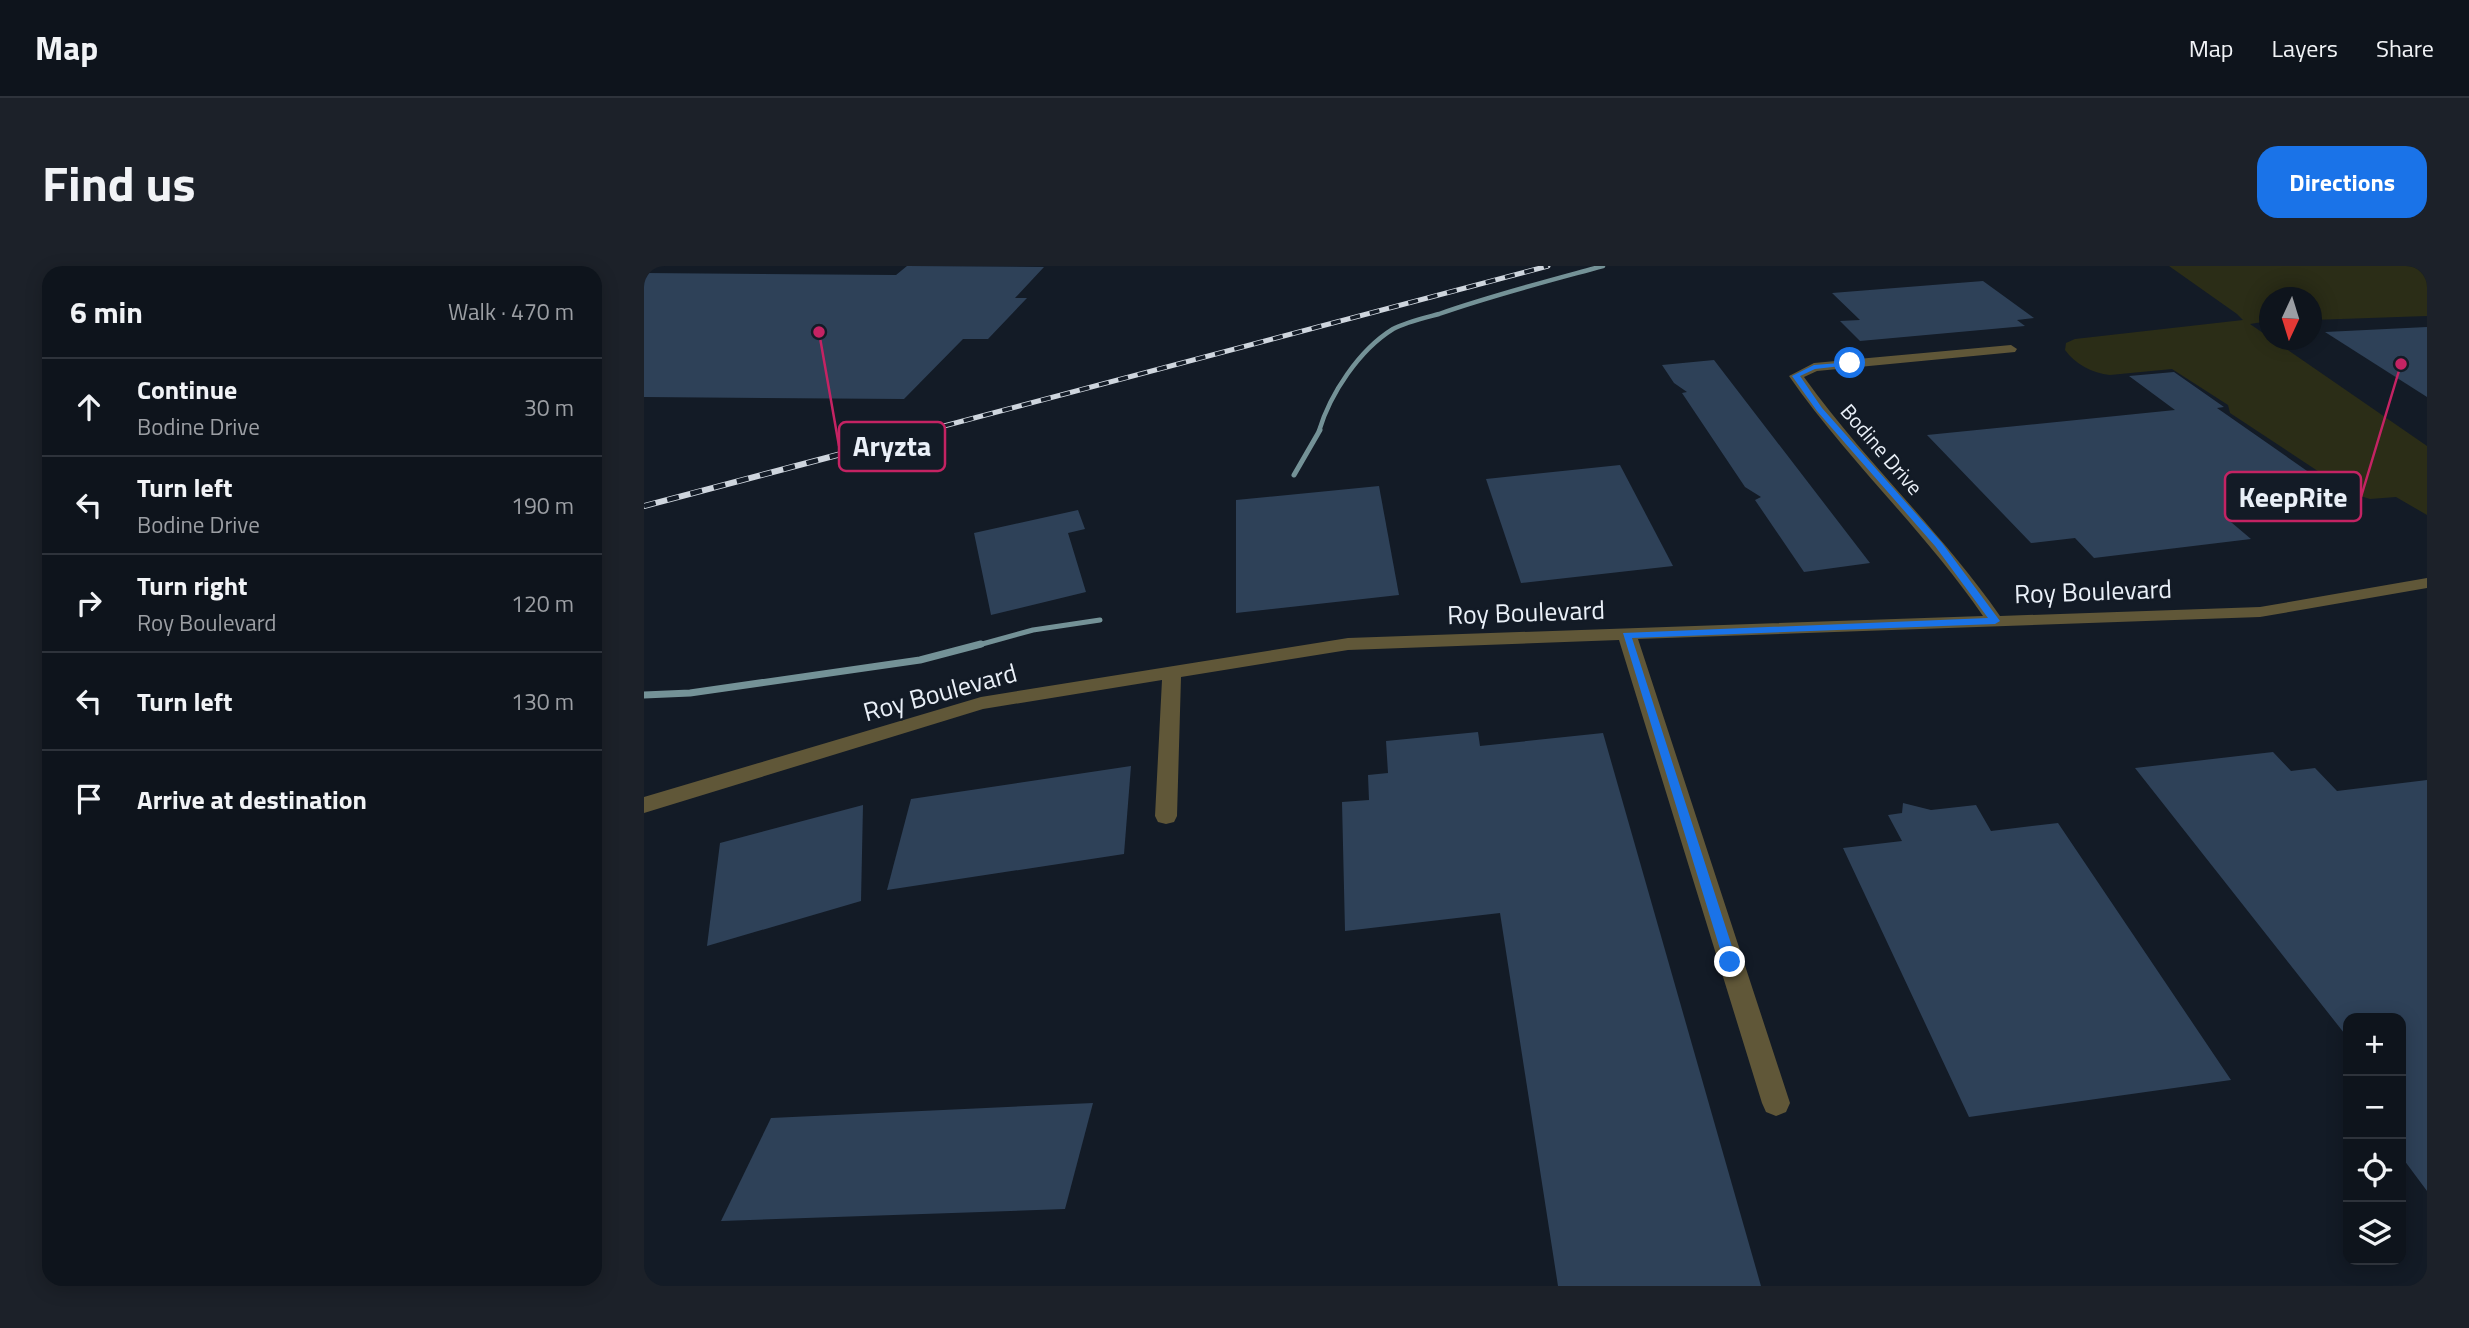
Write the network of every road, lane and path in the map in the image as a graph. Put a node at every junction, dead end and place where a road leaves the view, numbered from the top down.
1 (2011, 349) dead end
2 (2427, 583) edge
3 (1995, 621) junction
4 (1627, 635) junction
5 (1172, 671) junction
6 (644, 805) edge
7 (1166, 816) dead end
8 (1776, 1103) dead end

1 - 3 street, Bodine Drive
2 - 3 street, Roy Boulevard
3 - 4 street, Roy Boulevard
4 - 5 street, Roy Boulevard
4 - 8 street
5 - 6 street, Roy Boulevard
5 - 7 street

